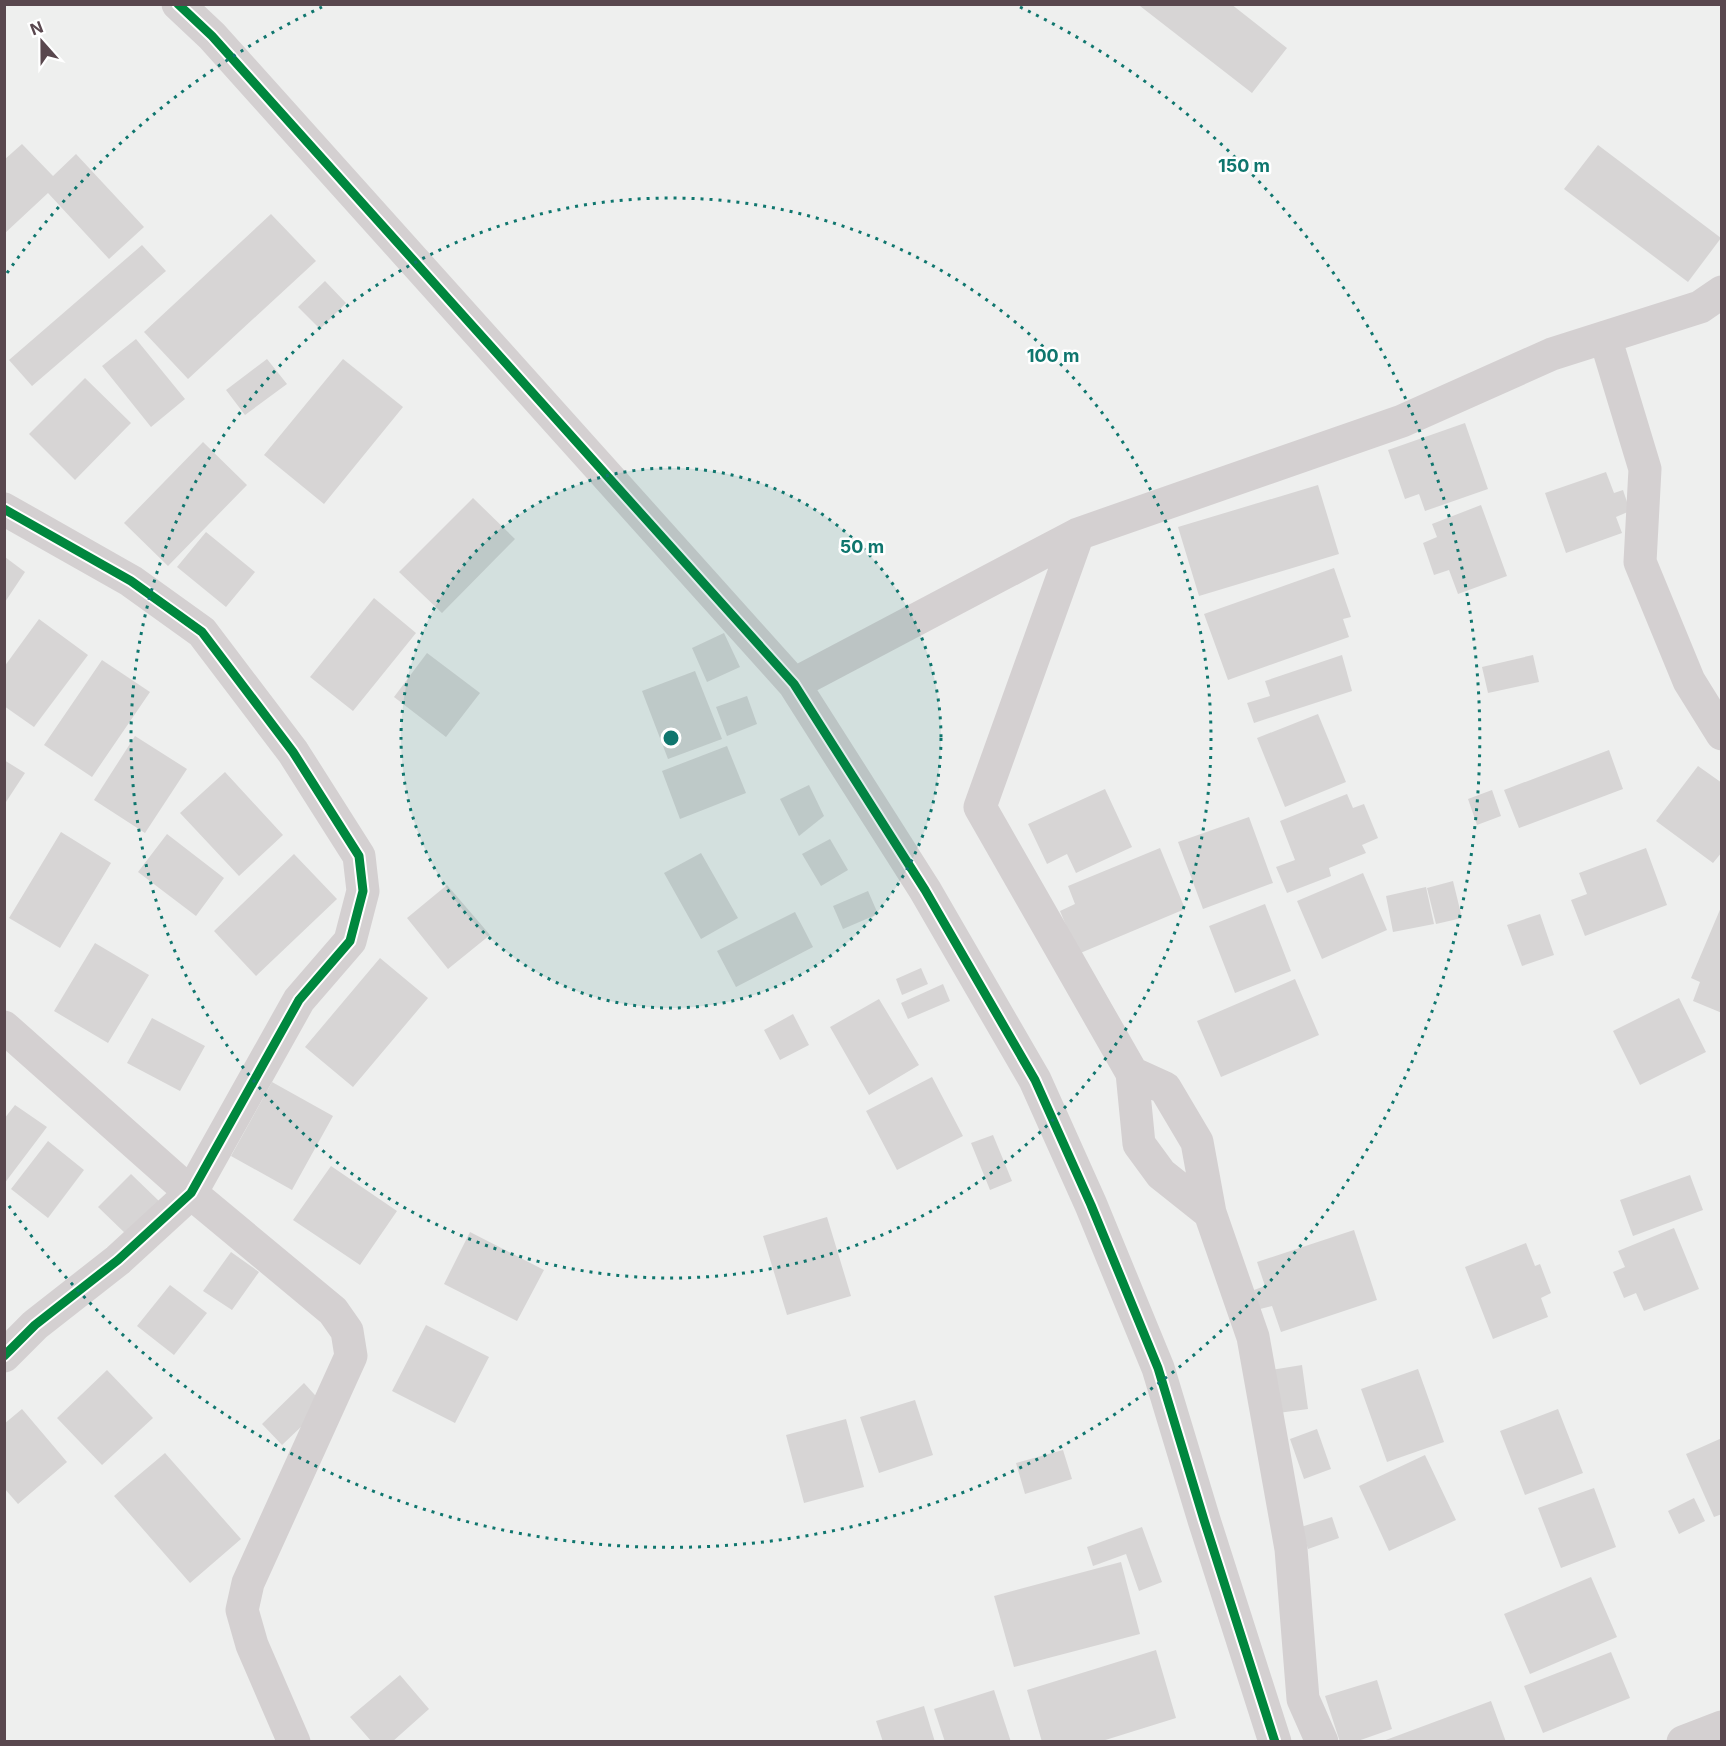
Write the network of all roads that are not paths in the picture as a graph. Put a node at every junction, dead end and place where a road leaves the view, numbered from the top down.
1 (178, 4) edge
2 (1714, 302) edge
3 (1605, 337) junction
4 (4, 509) edge
5 (1078, 534) junction
6 (794, 684) junction
7 (1722, 734) edge
8 (4, 1027) edge
9 (1132, 1073) junction
10 (192, 1193) junction
11 (1210, 1213) junction
12 (4, 1356) edge
13 (1259, 1693) junction
14 (1303, 1699) junction
15 (1722, 1727) edge
16 (294, 1742) edge
17 (1275, 1742) edge
18 (1322, 1742) edge
19 (1683, 1742) edge

1 - 6 street
2 - 3 street
3 - 5 street
3 - 7 street
4 - 10 street
5 - 6 street
5 - 9 street
6 - 13 street
8 - 10 street
9 - 11 street
9 - 11 street
10 - 12 street
10 - 16 street
11 - 14 street
13 - 14 street
13 - 17 street
14 - 18 street
15 - 19 street

